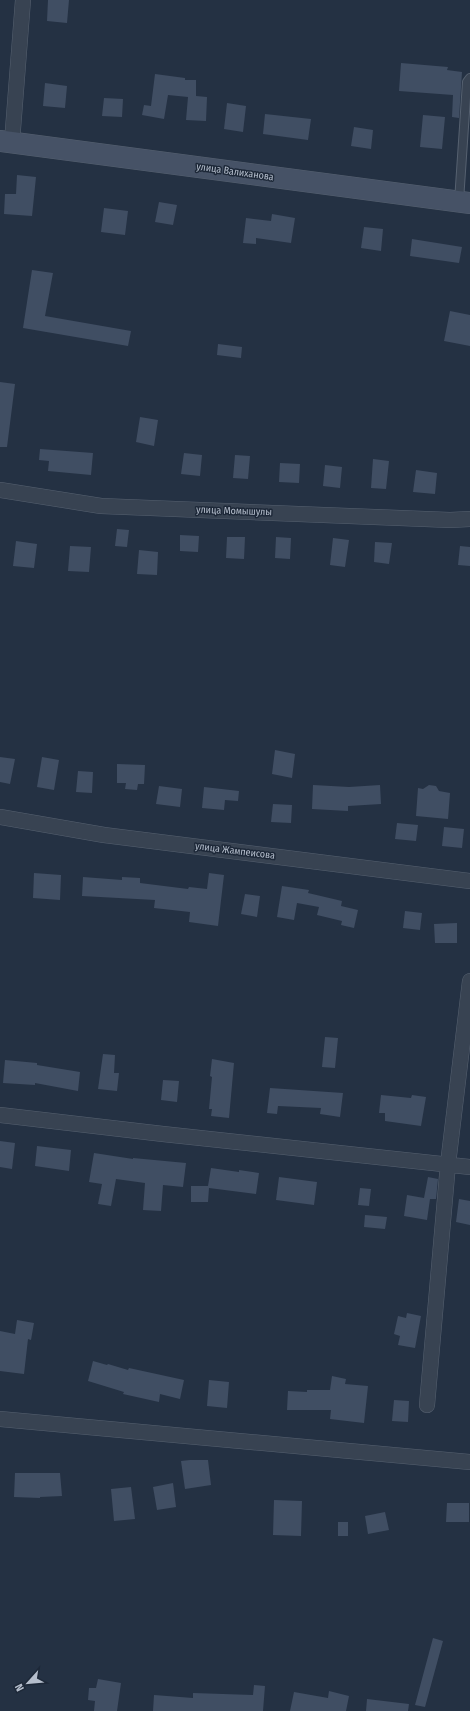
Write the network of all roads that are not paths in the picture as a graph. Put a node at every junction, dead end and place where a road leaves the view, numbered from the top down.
1 (23, 0) edge
2 (470, 78) edge
3 (6, 141) edge
4 (464, 202) edge
5 (0, 490) edge
6 (470, 518) edge
7 (0, 817) edge
8 (470, 881) edge
9 (470, 981) edge
10 (0, 1115) edge
11 (448, 1164) junction
12 (470, 1167) edge
13 (428, 1405) dead end
14 (0, 1419) edge
15 (470, 1462) edge

1 - 3 street
2 - 4 lane
3 - 4 main road, улица Валиханова
5 - 6 street, улица Момышулы
7 - 8 street, улица Жампеисова
9 - 11 street
10 - 11 street
11 - 12 street
11 - 13 street
14 - 15 street

